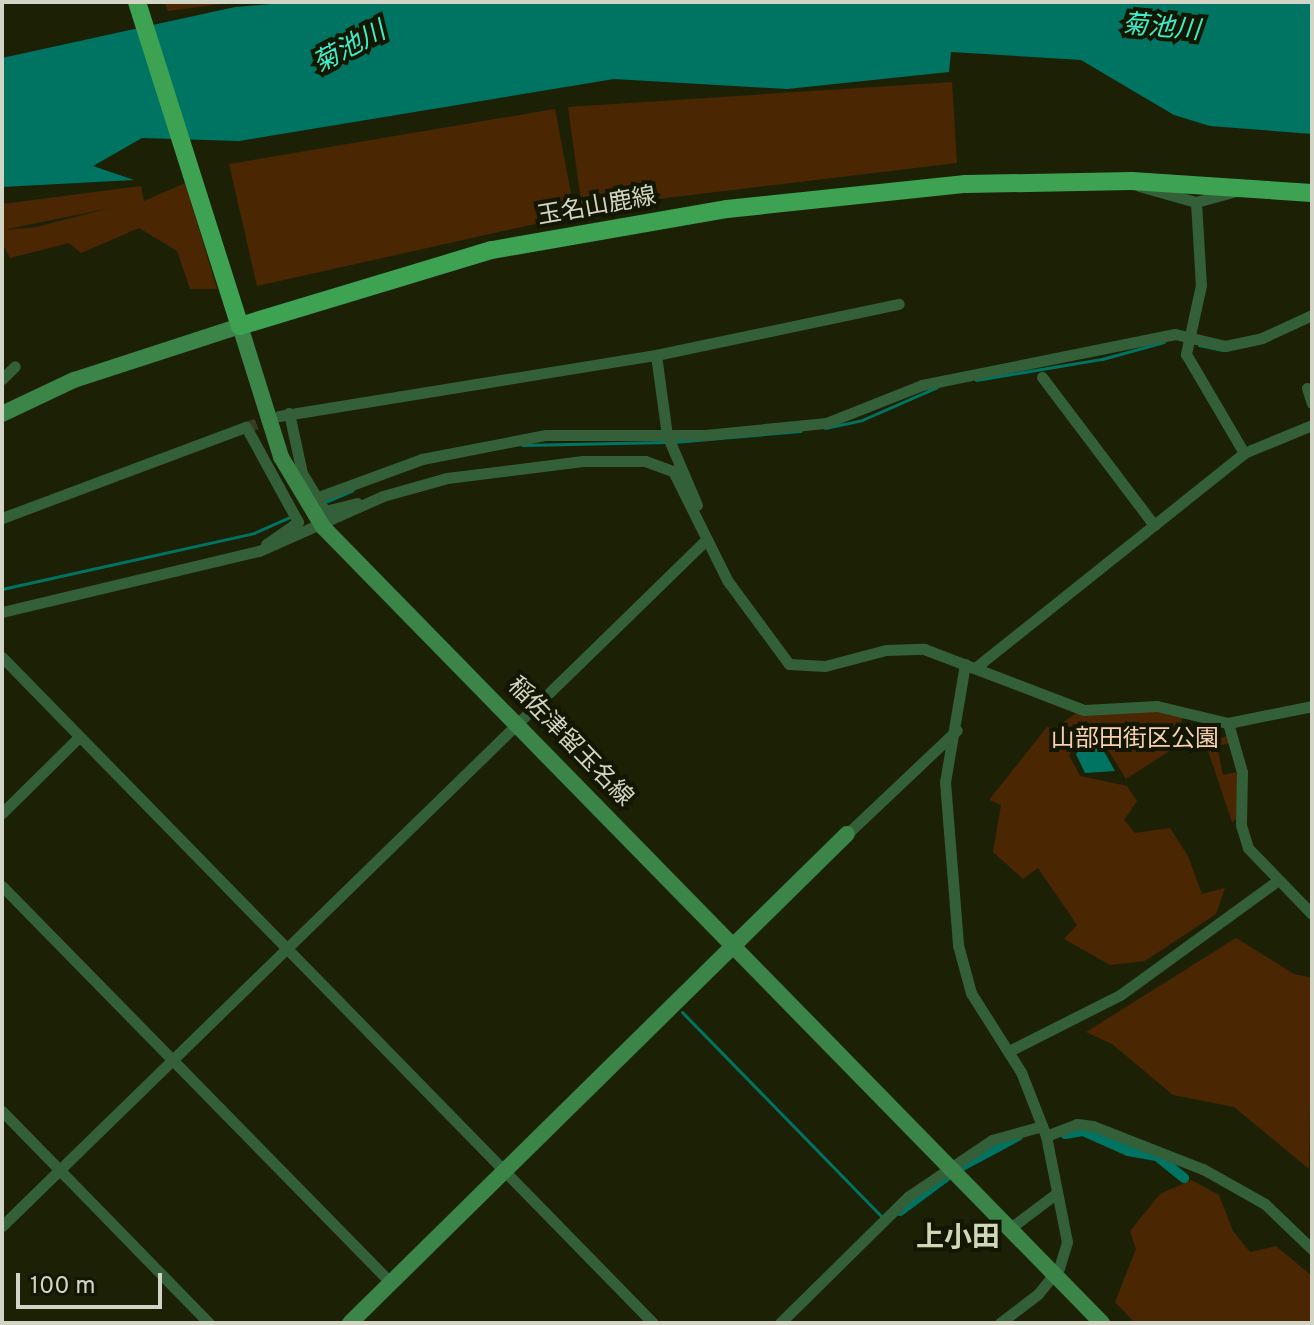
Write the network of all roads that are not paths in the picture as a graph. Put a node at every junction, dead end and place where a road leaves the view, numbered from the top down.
1 (137, 2) edge
2 (1132, 181) junction
3 (1244, 188) junction
4 (1312, 193) edge
5 (1196, 202) junction
6 (899, 304) dead end
7 (1312, 315) edge
8 (240, 326) junction
9 (1188, 333) junction
10 (656, 355) junction
11 (15, 366) dead end
12 (1042, 377) dead end
13 (2, 379) edge
14 (1307, 388) dead end
15 (1312, 403) edge
16 (2, 414) edge
17 (1312, 425) edge
18 (667, 435) junction
19 (1244, 453) junction
20 (383, 496) junction
21 (316, 498) junction
22 (694, 517) junction
23 (2, 518) edge
24 (1154, 525) junction
25 (323, 527) junction
26 (704, 542) junction
27 (259, 551) junction
28 (2, 612) edge
29 (2, 657) edge
30 (970, 666) junction
31 (1312, 706) edge
32 (515, 722) junction
33 (1228, 723) junction
34 (957, 730) junction
35 (79, 737) junction
36 (2, 813) edge
37 (847, 834) joint
38 (1278, 880) junction
39 (2, 886) edge
40 (1312, 914) edge
41 (735, 946) junction
42 (288, 947) junction
43 (1009, 1051) junction
44 (171, 1060) junction
45 (2, 1111) edge
46 (1044, 1131) junction
47 (949, 1168) junction
48 (59, 1170) junction
49 (508, 1171) junction
50 (1057, 1193) junction
51 (2, 1226) edge
52 (1009, 1229) junction
53 (1312, 1249) edge
54 (1055, 1274) junction
55 (391, 1283) junction
56 (209, 1323) edge
57 (350, 1323) edge
58 (653, 1323) edge
59 (780, 1323) edge
60 (1000, 1323) edge
61 (1102, 1323) edge

1 - 8 main road
2 - 3 main road, 玉名山鹿線
2 - 5 street
2 - 8 main road, 玉名山鹿線
3 - 4 main road, 玉名山鹿線
3 - 5 street
5 - 9 street
6 - 10 street
7 - 9 street
8 - 16 main road
8 - 25 main road, 稲佐津留玉名線
9 - 18 street
9 - 19 street
10 - 18 street
10 - 21 street
11 - 13 street
12 - 24 street
14 - 15 street
17 - 19 street
18 - 21 street
18 - 22 street
19 - 24 street
20 - 21 street
20 - 22 street
20 - 25 street
22 - 26 street
23 - 27 street
24 - 30 street
25 - 27 street
25 - 32 main road, 稲佐津留玉名線
26 - 30 street
26 - 32 street
27 - 28 street
29 - 35 street
30 - 33 street
30 - 34 street
31 - 33 street
32 - 41 main road, 稲佐津留玉名線
32 - 42 street
33 - 38 street
34 - 37 street
34 - 43 street
35 - 36 street
35 - 42 street
37 - 41 main road
38 - 40 street
38 - 43 street
39 - 44 street
41 - 47 main road, 稲佐津留玉名線
41 - 49 main road
42 - 44 street
42 - 49 street
43 - 46 street
44 - 48 street
44 - 55 street
45 - 48 street
46 - 47 street
46 - 50 street
46 - 53 street
47 - 52 main road, 稲佐津留玉名線
47 - 59 street
48 - 51 street
48 - 56 street
49 - 55 main road
49 - 58 street
50 - 52 street
50 - 54 street
52 - 54 main road, 稲佐津留玉名線
54 - 60 street
54 - 61 main road, 稲佐津留玉名線
55 - 57 main road

